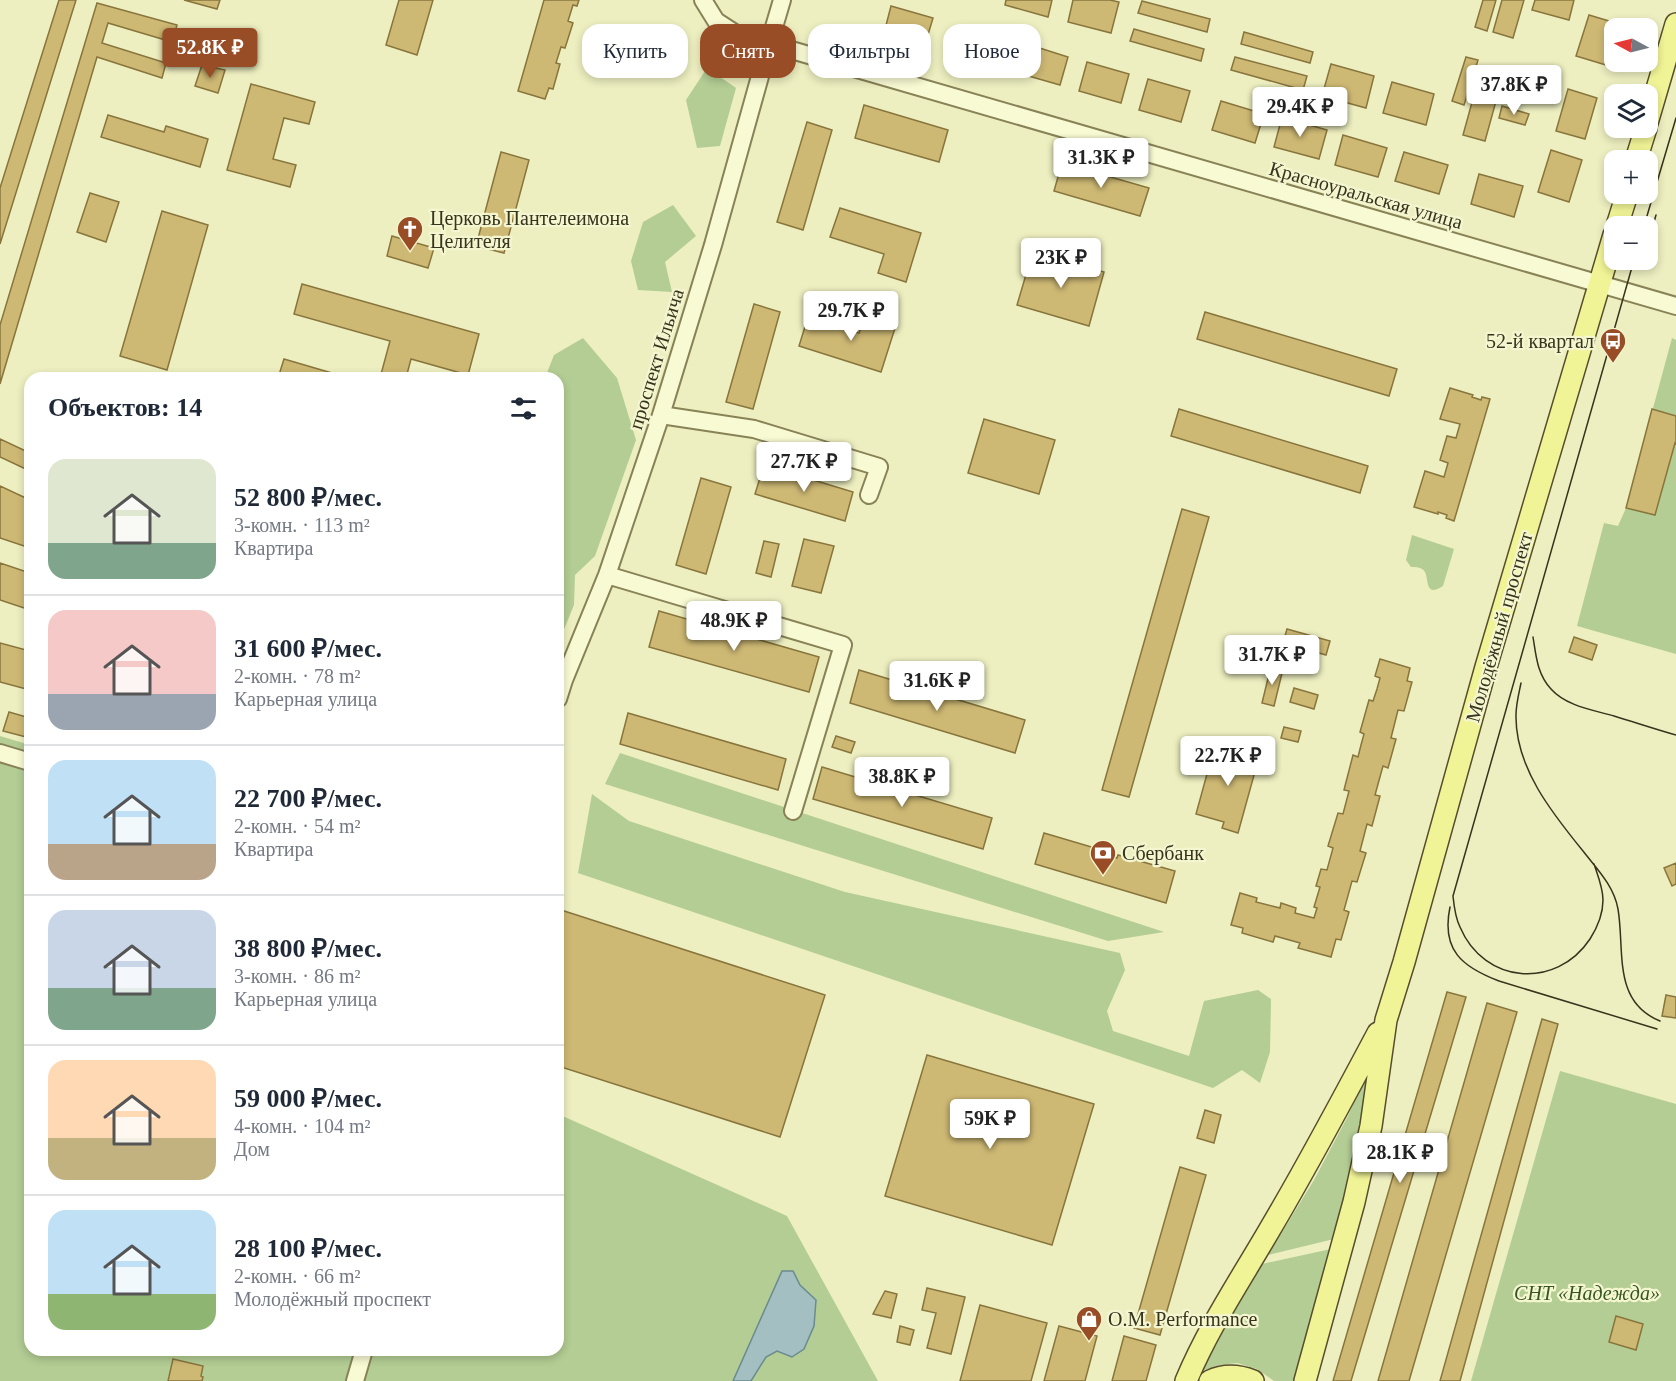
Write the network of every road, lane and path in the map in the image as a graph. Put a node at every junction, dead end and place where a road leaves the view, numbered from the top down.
1 (703, 0) edge
2 (782, 0) edge
3 (721, 24) edge
4 (775, 24) edge
5 (1676, 24) edge
6 (796, 52) edge
7 (760, 78) edge
8 (1658, 85) edge
9 (1604, 268) edge
10 (1599, 284) junction
11 (1676, 306) edge
12 (661, 415) junction
13 (869, 495) dead end
14 (607, 575) junction
15 (564, 680) edge
16 (0, 753) edge
17 (24, 760) edge
18 (794, 811) dead end
19 (1386, 1020) junction
20 (362, 1356) edge
21 (355, 1381) edge
22 (1186, 1381) edge
23 (1210, 1381) edge
24 (1253, 1381) edge
25 (1305, 1381) edge

1 - 3 street
2 - 4 street, проспект Ильича
5 - 8 main road
6 - 10 street, Красноуральская улица
7 - 12 street, проспект Ильича
9 - 10 main road, Молодёжный проспект
10 - 11 street, Красноуральская улица
10 - 19 main road, Молодёжный проспект
12 - 13 street
12 - 14 street, проспект Ильича
14 - 15 street, проспект Ильича
14 - 18 street
16 - 17 street
19 - 22 main road, Молодёжный проспект
19 - 25 main road, Молодёжный проспект
20 - 21 street
23 - 24 main road

